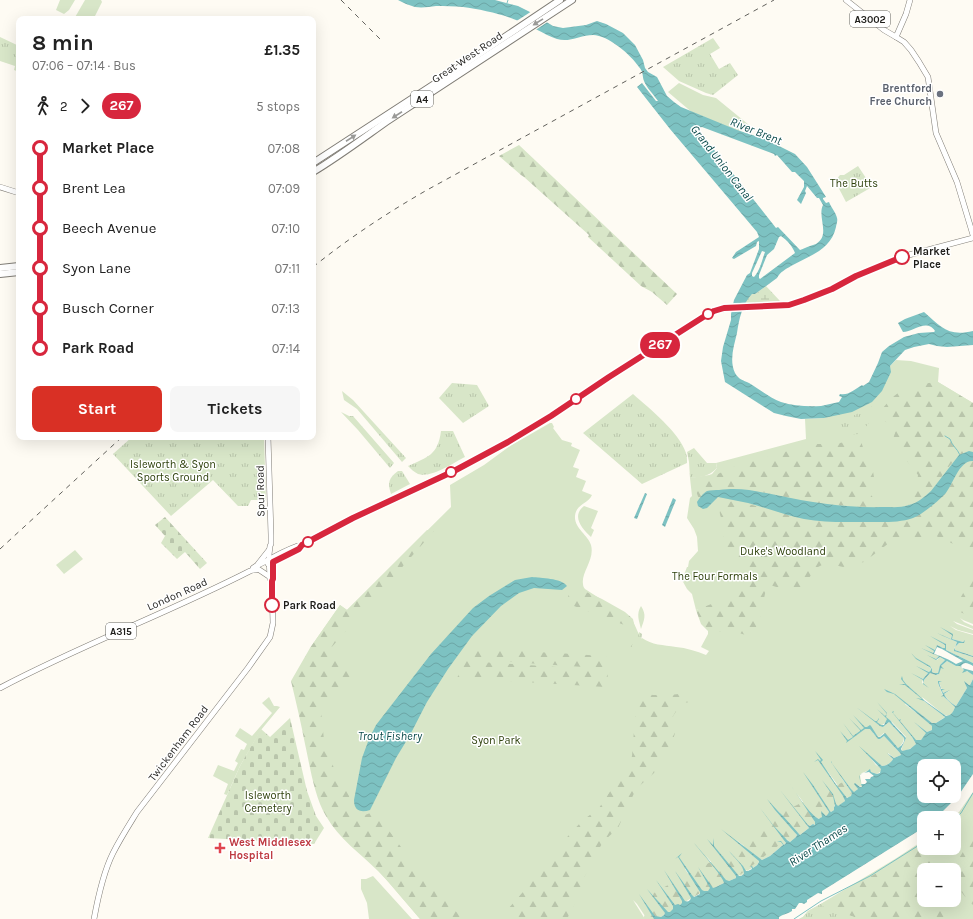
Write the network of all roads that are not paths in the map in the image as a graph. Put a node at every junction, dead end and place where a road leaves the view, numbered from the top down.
1 (560, 0) edge
2 (572, 0) edge
3 (846, 0) edge
4 (910, 0) edge
5 (520, 30) junction
6 (896, 37) junction
7 (316, 160) edge
8 (316, 170) edge
9 (0, 187) edge
10 (16, 192) edge
11 (973, 237) edge
12 (16, 266) edge
13 (0, 268) edge
14 (16, 272) edge
15 (0, 274) edge
16 (268, 440) edge
17 (270, 547) junction
18 (271, 561) junction
19 (256, 568) junction
20 (271, 579) junction
21 (0, 688) edge
22 (94, 919) edge

1 - 5 highway, Great West Road / A4
2 -> 5 highway, Great West Road / A4
3 - 6 main road, A3002
4 - 6 main road
7 -> 5 highway, Great West Road / A4
5 -> 8 highway, Great West Road / A4
6 - 11 main road, A3002
9 - 10 main road
11 - 18 main road, London Road / A315
12 - 13 highway
14 - 15 highway
16 - 17 main road, Spur Road
17 - 18 main road, Spur Road
17 - 19 main road
18 - 19 main road, London Road / A315
18 - 20 main road, Twickenham Road
19 - 20 main road
19 - 21 main road, London Road / A315
20 - 22 main road, Twickenham Road

